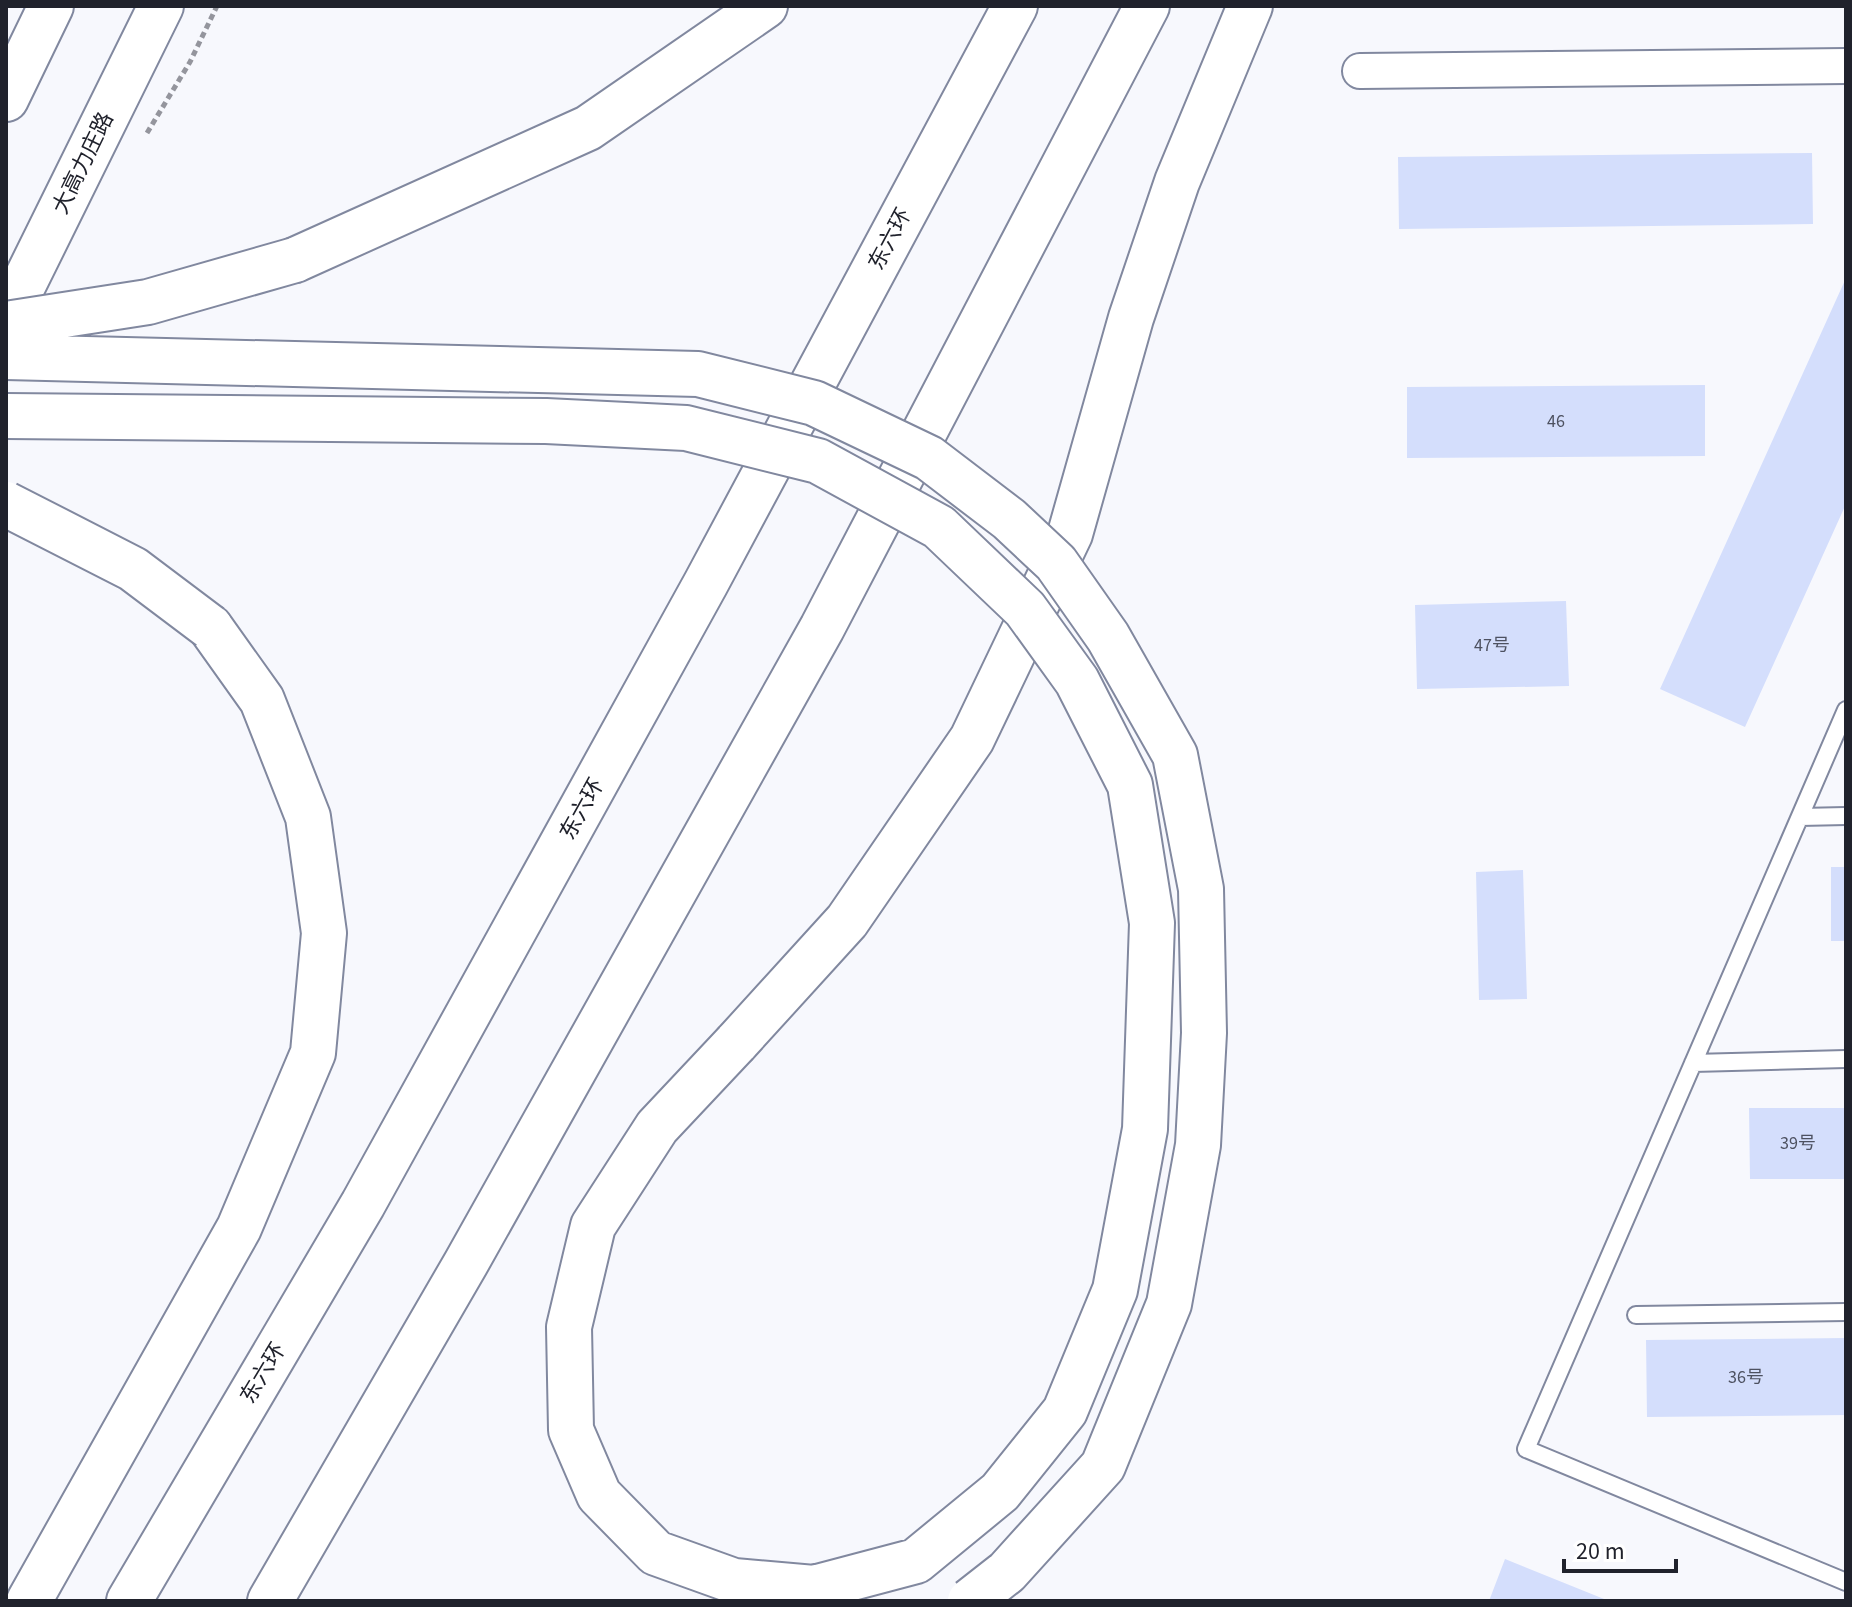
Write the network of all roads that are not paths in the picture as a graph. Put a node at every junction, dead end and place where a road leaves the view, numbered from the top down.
1 (51, 6) edge
2 (161, 6) edge
3 (765, 6) edge
4 (1015, 6) edge
5 (1147, 6) edge
6 (1250, 6) edge
7 (1846, 66) edge
8 (1360, 71) dead end
9 (6, 99) edge
10 (6, 322) edge
11 (6, 357) edge
12 (6, 416) edge
13 (6, 504) edge
14 (1846, 710) edge
15 (1846, 816) edge
16 (1800, 817) junction
17 (1846, 1059) edge
18 (1693, 1063) junction
19 (1846, 1312) edge
20 (1636, 1315) dead end
21 (1846, 1582) edge
22 (29, 1601) edge
23 (129, 1601) edge
24 (270, 1601) edge
25 (970, 1601) edge

1 - 9 main road
2 - 10 main road, 大高力庄路
3 - 10 main road, bridge
4 - 23 main road, 东六环
5 - 24 main road
6 - 12 main road, bridge
7 - 8 street
11 - 25 main road, bridge
13 - 22 main road, bridge
14 - 16 lane
15 - 16 lane
16 - 18 lane
17 - 18 lane
18 - 21 lane
19 - 20 lane

